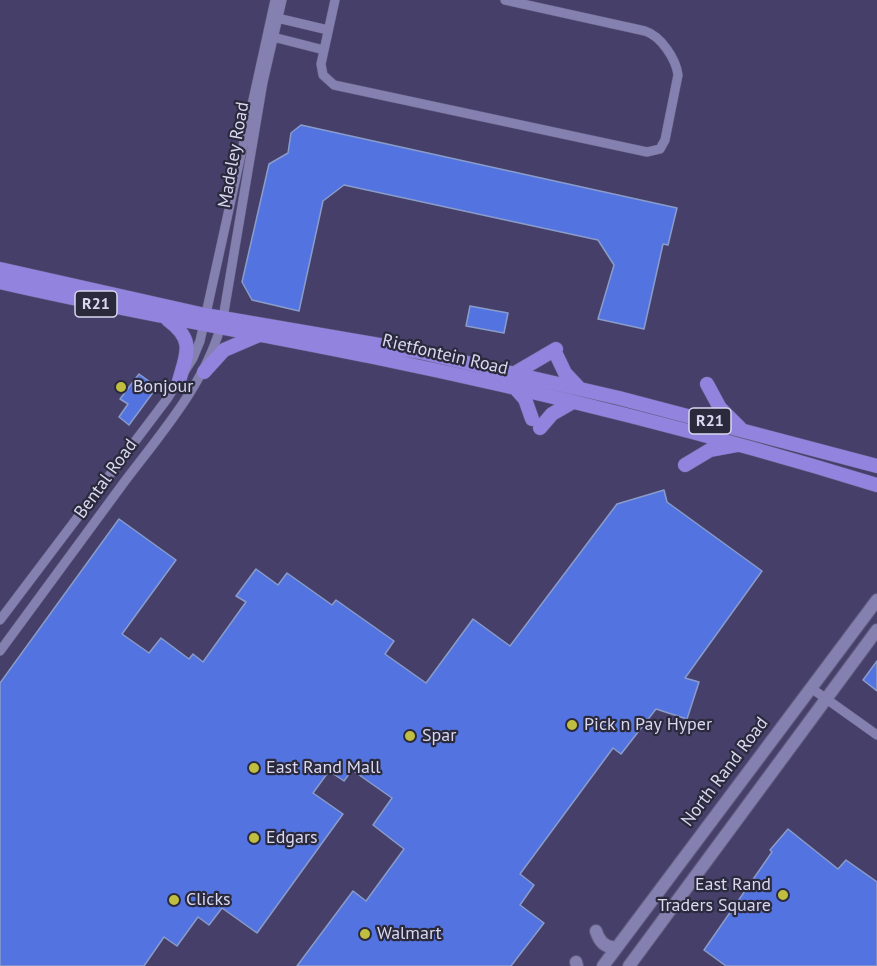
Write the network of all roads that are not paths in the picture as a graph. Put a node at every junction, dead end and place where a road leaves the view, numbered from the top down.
1 (275, 0) edge
2 (282, 0) edge
3 (335, 0) edge
4 (505, 0) edge
5 (275, 17) junction
6 (328, 30) junction
7 (271, 36) junction
8 (324, 50) junction
9 (0, 269) edge
10 (0, 282) edge
11 (164, 318) junction
12 (204, 320) junction
13 (222, 323) junction
14 (261, 335) junction
15 (204, 372) junction
16 (515, 373) junction
17 (180, 381) junction
18 (707, 384) dead end
19 (516, 389) junction
20 (579, 389) junction
21 (573, 402) junction
22 (742, 437) junction
23 (685, 465) dead end
24 (877, 466) edge
25 (877, 485) edge
26 (877, 600) edge
27 (0, 620) edge
28 (877, 630) edge
29 (0, 651) edge
30 (811, 688) junction
31 (826, 698) junction
32 (877, 735) edge
33 (596, 931) dead end
34 (617, 947) junction
35 (603, 966) edge
36 (629, 966) edge

1 - 5 street, Madeley Road
2 - 5 street, Madeley Road
3 - 6 street
4 - 8 street
5 - 6 street
5 - 7 street, Madeley Road
6 - 8 street
7 - 8 street
7 - 12 street, Madeley Road
7 - 13 street, Madeley Road
9 - 12 main road, Rietfontein Road / R21
10 - 11 main road, Rietfontein Road / R21
11 - 12 main road, Rietfontein Road / R21
11 - 17 main road
12 - 13 main road, Rietfontein Road / R21
12 - 17 street, Bental Road
13 - 14 main road, Rietfontein Road / R21
13 - 15 street, Bental Road
13 - 16 main road, Rietfontein Road / R21
14 - 15 main road
14 - 19 main road, Rietfontein Road / R21
15 - 29 street, Bental Road
16 - 20 main road, Rietfontein Road / R21
16 - 20 main road
17 - 27 street, Bental Road
18 - 22 main road
19 - 21 main road, Rietfontein Road / R21
19 - 21 main road
20 - 22 main road, Rietfontein Road / R21
21 - 22 main road, Rietfontein Road / R21
22 - 23 main road
22 - 24 main road, Rietfontein Road / R21
22 - 25 main road, Rietfontein Road / R21
26 - 30 main road, North Rand Road
28 - 31 main road, North Rand Road
30 - 31 street
30 - 34 main road, North Rand Road
31 - 32 street
31 - 36 main road, North Rand Road
33 - 34 main road
34 - 35 main road, North Rand Road

